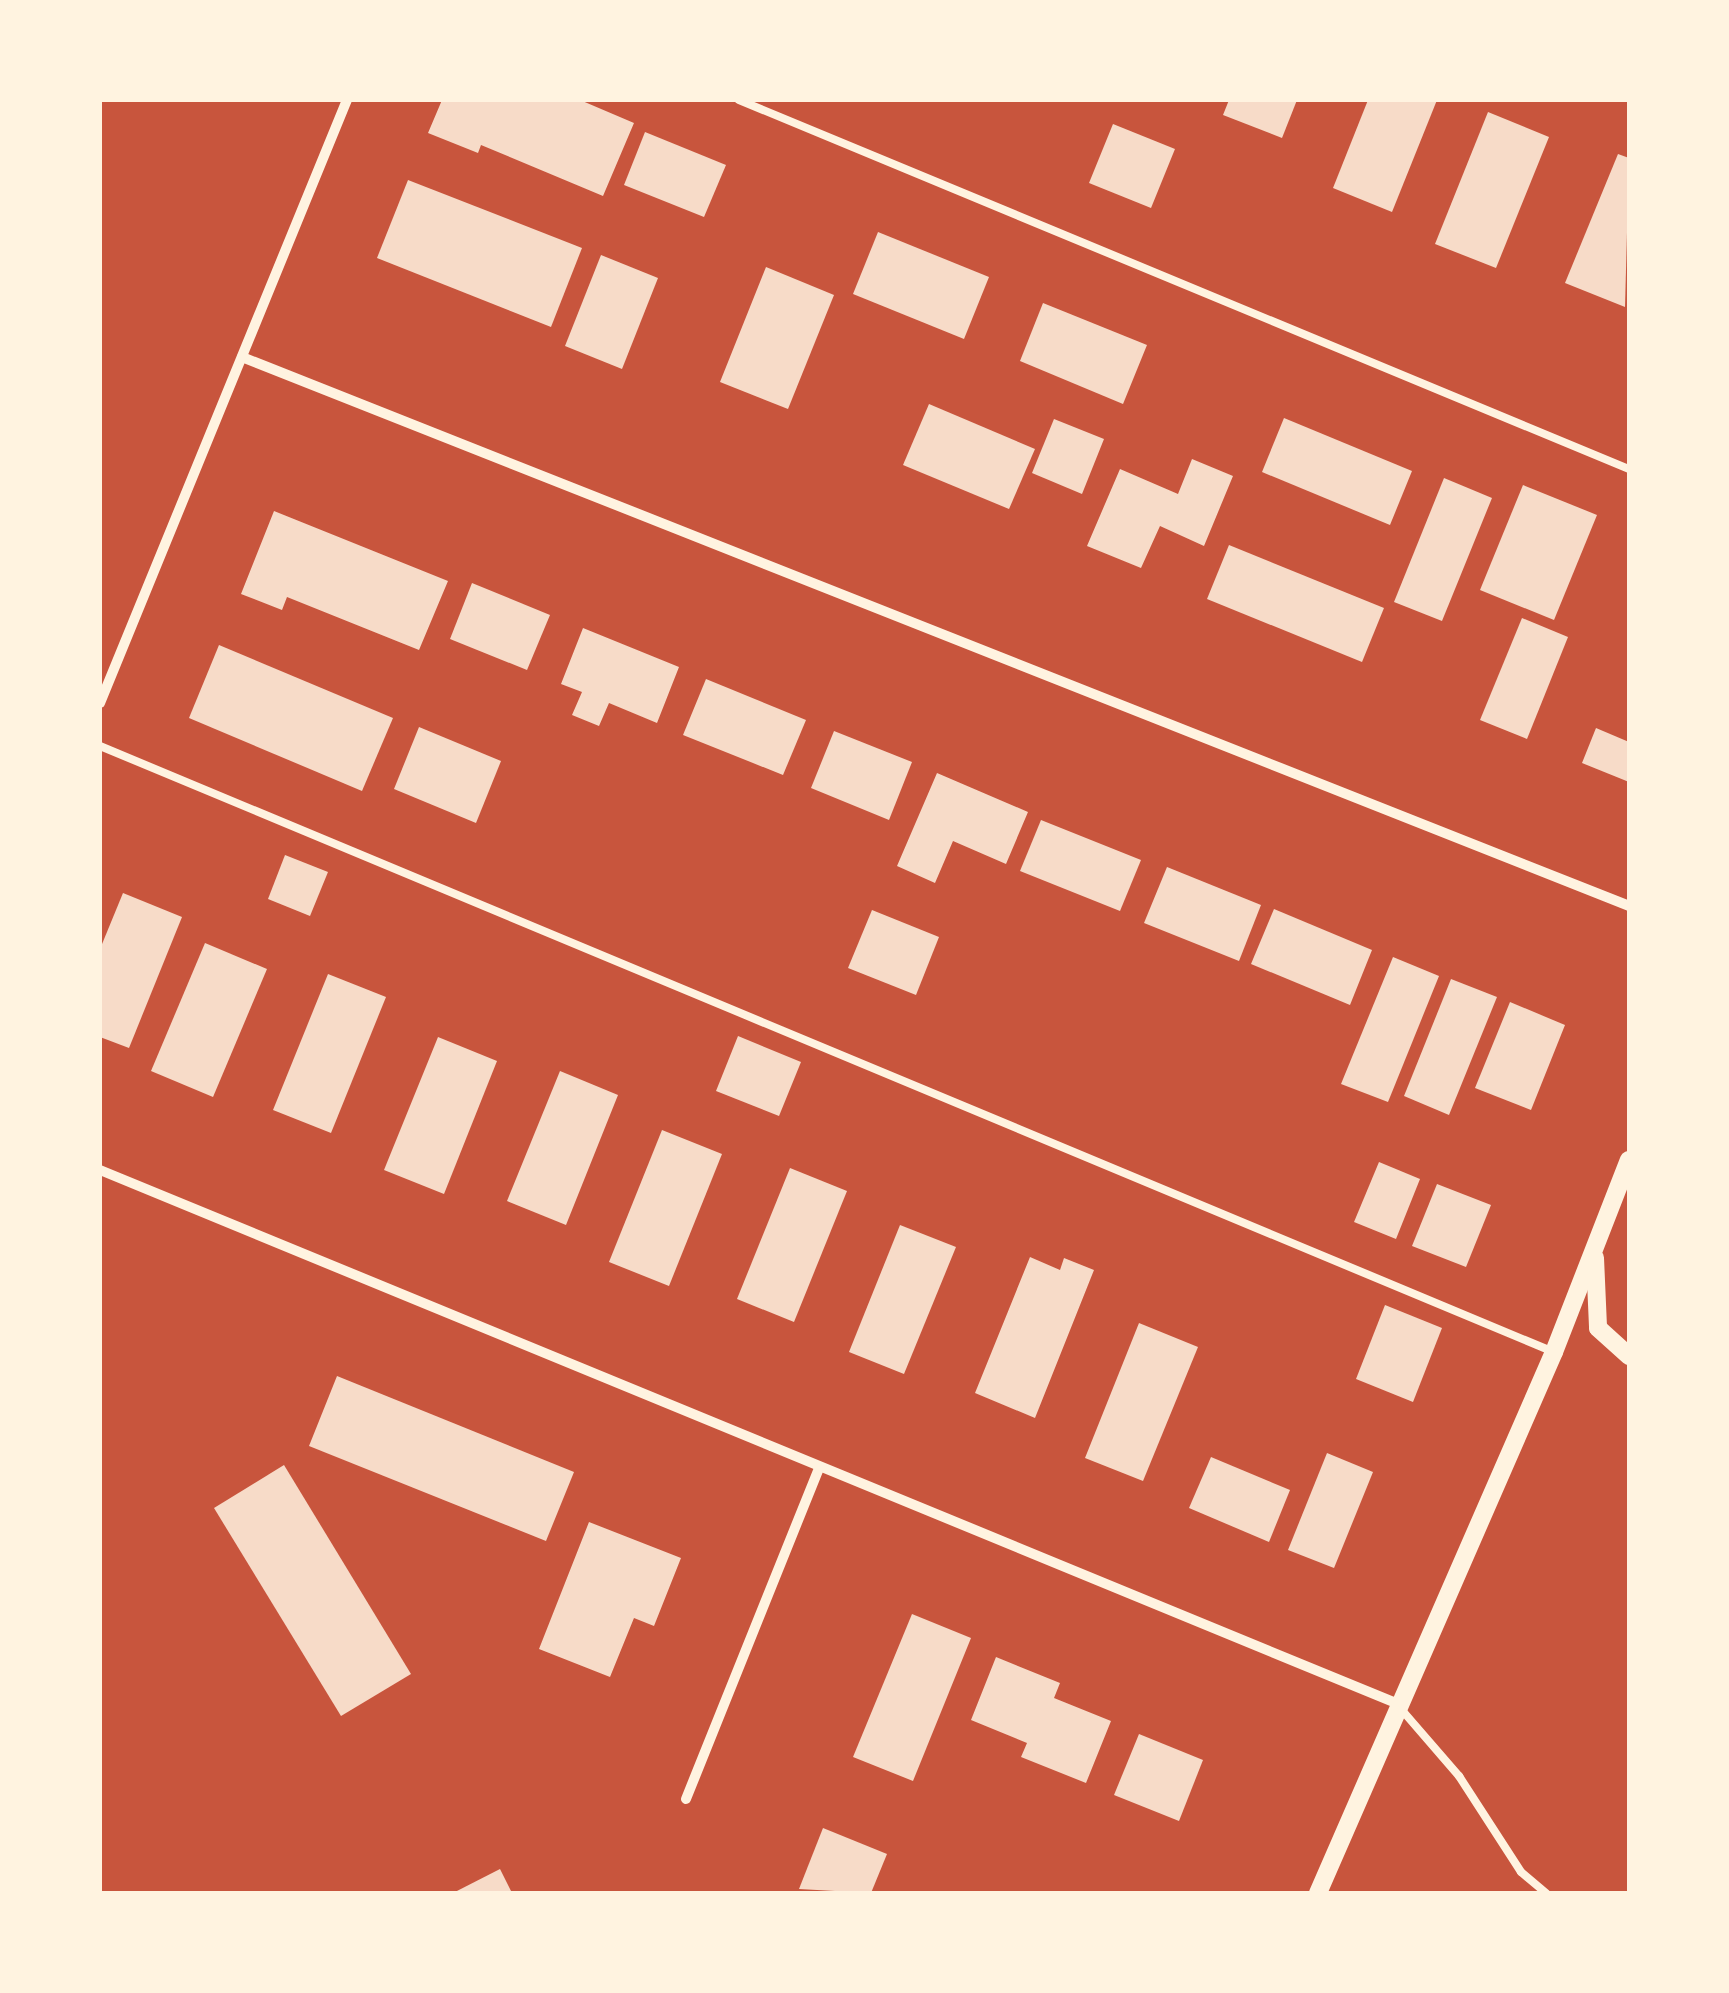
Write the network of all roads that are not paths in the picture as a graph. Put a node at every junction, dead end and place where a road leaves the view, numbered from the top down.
1 (347, 100) edge
2 (739, 100) edge
3 (242, 357) junction
4 (1629, 468) edge
5 (101, 696) edge
6 (100, 746) edge
7 (1629, 906) edge
8 (1629, 1160) edge
9 (100, 1170) edge
10 (1594, 1247) junction
11 (1554, 1352) junction
12 (1629, 1356) edge
13 (819, 1468) junction
14 (1396, 1703) junction
15 (686, 1799) dead end
16 (1318, 1893) edge
17 (1546, 1893) edge

1 - 3 street
2 - 4 lane
3 - 5 street
3 - 7 street
6 - 11 lane
8 - 10 street
9 - 13 street
10 - 11 street
10 - 12 street
11 - 14 street
13 - 14 street
13 - 15 street
14 - 16 street
14 - 17 lane

